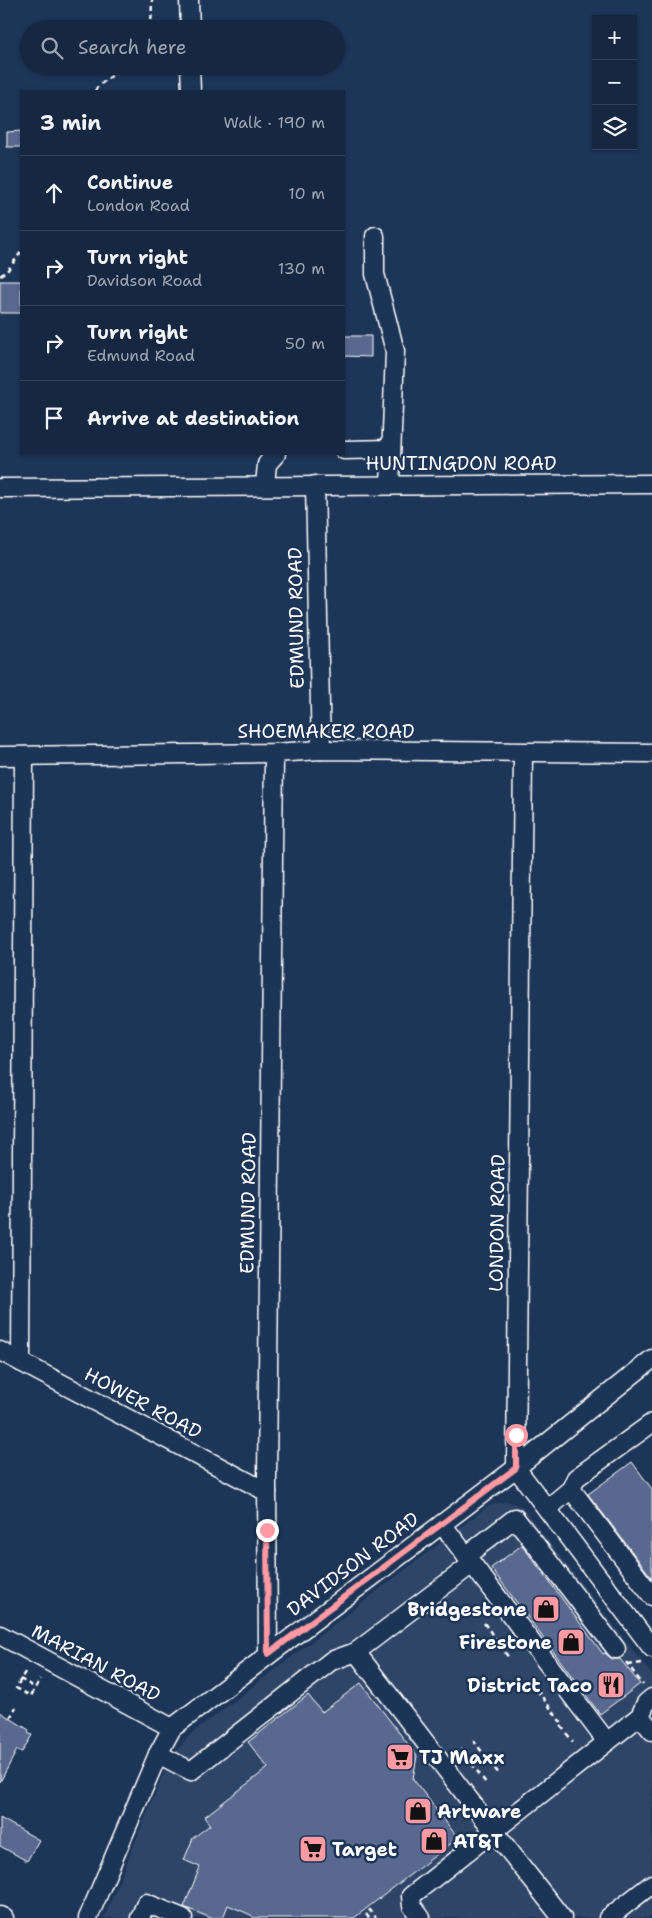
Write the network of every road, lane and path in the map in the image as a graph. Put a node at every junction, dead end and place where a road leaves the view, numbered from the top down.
1 (152, 0) edge
2 (189, 0) edge
3 (151, 20) edge
4 (190, 20) edge
5 (112, 75) edge
6 (190, 75) edge
7 (96, 90) edge
8 (191, 90) edge
9 (375, 236) dead end
10 (20, 253) edge
11 (0, 276) edge
12 (391, 448) junction
13 (345, 450) edge
14 (275, 455) edge
15 (652, 484) edge
16 (265, 485) junction
17 (315, 485) junction
18 (390, 485) junction
19 (0, 488) edge
20 (321, 750) junction
21 (274, 753) junction
22 (522, 753) junction
23 (652, 753) edge
24 (0, 756) edge
25 (24, 756) junction
26 (0, 1351) edge
27 (652, 1359) edge
28 (21, 1362) junction
29 (652, 1423) edge
30 (516, 1468) junction
31 (571, 1489) junction
32 (267, 1492) junction
33 (546, 1509) junction
34 (442, 1524) junction
35 (469, 1560) junction
36 (652, 1596) edge
37 (484, 1623) dead end
38 (0, 1635) edge
39 (616, 1649) joint
40 (356, 1652) junction
41 (268, 1654) junction
42 (647, 1655) edge
43 (509, 1658) dead end
44 (628, 1665) junction
45 (24, 1672) dead end
46 (20, 1679) junction
47 (40, 1679) dead end
48 (36, 1688) junction
49 (537, 1690) dead end
50 (647, 1692) edge
51 (16, 1707) dead end
52 (640, 1716) junction
53 (10, 1718) dead end
54 (172, 1728) junction
55 (652, 1730) edge
56 (473, 1740) dead end
57 (573, 1742) dead end
58 (607, 1742) junction
59 (461, 1749) dead end
60 (158, 1754) junction
61 (499, 1774) dead end
62 (486, 1783) dead end
63 (494, 1831) junction
64 (652, 1884) edge
65 (0, 1916) edge
66 (4, 1918) edge
67 (88, 1918) edge
68 (140, 1918) edge
69 (183, 1918) edge
70 (369, 1918) edge
71 (376, 1918) edge
72 (421, 1918) edge
73 (562, 1918) edge
74 (608, 1918) edge

1 - 3 path
2 - 4 street
5 - 7 path
6 - 8 street
9 - 12 street
10 - 11 path
12 - 13 street
12 - 18 street
14 - 16 street
15 - 18 street, HUNTINGDON ROAD
16 - 17 street, HUNTINGDON ROAD
16 - 19 street, HUNTINGDON ROAD
17 - 18 street, HUNTINGDON ROAD
17 - 20 street, EDMUND ROAD
20 - 21 street, SHOEMAKER ROAD
20 - 22 street, SHOEMAKER ROAD
21 - 25 street, SHOEMAKER ROAD
21 - 32 street, EDMUND ROAD
22 - 23 street, SHOEMAKER ROAD
22 - 30 street, LONDON ROAD
24 - 25 street, SHOEMAKER ROAD
25 - 28 street
26 - 28 street, HOWER ROAD
27 - 30 street, DAVIDSON ROAD
28 - 32 street, HOWER ROAD
29 - 31 street
30 - 33 street
30 - 34 street, DAVIDSON ROAD
31 - 33 street
31 - 36 street
32 - 41 street, EDMUND ROAD
33 - 42 street
34 - 35 street
34 - 41 street, DAVIDSON ROAD
35 - 39 street
35 - 40 street
35 - 58 street
37 - 43 path
38 - 54 street, MARIAN ROAD
39 - 44 path
40 - 60 street
40 - 63 street
41 - 54 street, DAVIDSON ROAD
42 - 44 path
44 - 50 path
45 - 46 path
46 - 48 path
46 - 48 path
47 - 48 path
49 - 57 path
50 - 52 street
51 - 53 path
52 - 55 street
52 - 58 street
54 - 60 street, DAVIDSON ROAD
56 - 61 path
58 - 63 street
59 - 62 path
60 - 67 street, DAVIDSON ROAD
63 - 72 street
63 - 73 street
64 - 74 street
65 - 66 street
68 - 69 street
70 - 71 path

